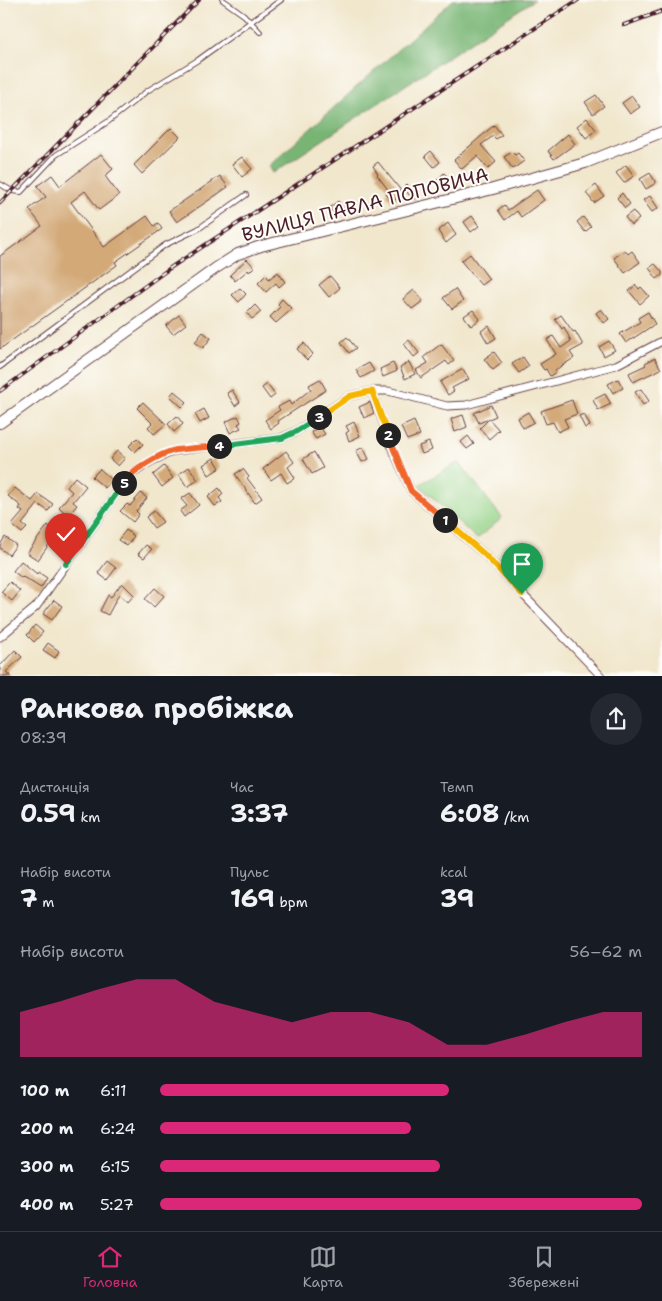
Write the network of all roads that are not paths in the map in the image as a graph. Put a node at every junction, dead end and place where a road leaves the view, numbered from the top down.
1 (223, 0) edge
2 (281, 0) edge
3 (250, 22) junction
4 (260, 32) dead end
5 (662, 132) edge
6 (0, 184) edge
7 (246, 195) dead end
8 (662, 341) edge
9 (0, 367) edge
10 (372, 391) junction
11 (0, 423) edge
12 (0, 637) edge
13 (602, 676) edge

1 - 3 lane
2 - 3 lane
3 - 4 lane
3 - 6 lane
5 - 11 street, ВУЛИЦЯ ПАВЛА ПОПОВИЧА
7 - 9 lane
8 - 10 street
10 - 12 street
10 - 13 street

